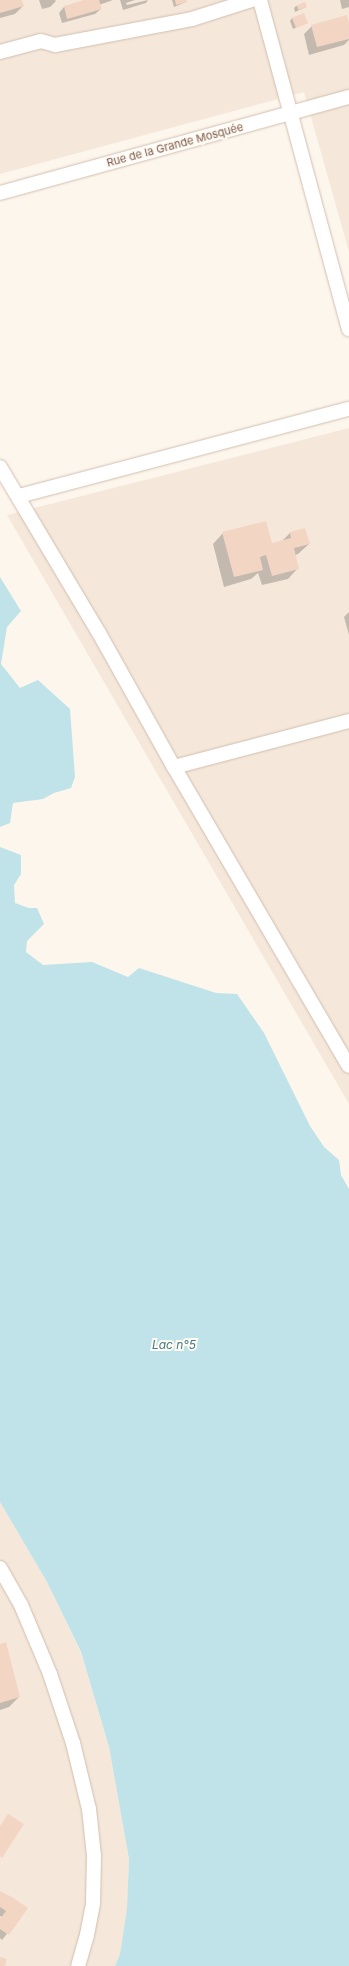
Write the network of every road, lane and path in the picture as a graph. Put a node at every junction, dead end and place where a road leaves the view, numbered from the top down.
1 (252, 0) edge
2 (260, 0) edge
3 (0, 52) edge
4 (349, 97) edge
5 (291, 113) junction
6 (0, 193) edge
7 (349, 329) edge
8 (349, 409) edge
9 (0, 467) edge
10 (19, 496) junction
11 (349, 721) edge
12 (174, 767) junction
13 (345, 1052) edge
14 (349, 1066) edge
15 (0, 1568) edge
16 (78, 1966) edge

1 - 3 street
2 - 5 street
4 - 5 street, Rue de la Grande Mosquée
5 - 6 street, Rue de la Grande Mosquée
5 - 7 street
8 - 10 street
9 - 10 street
10 - 12 street
11 - 12 street
12 - 13 street
13 - 14 street
15 - 16 street

